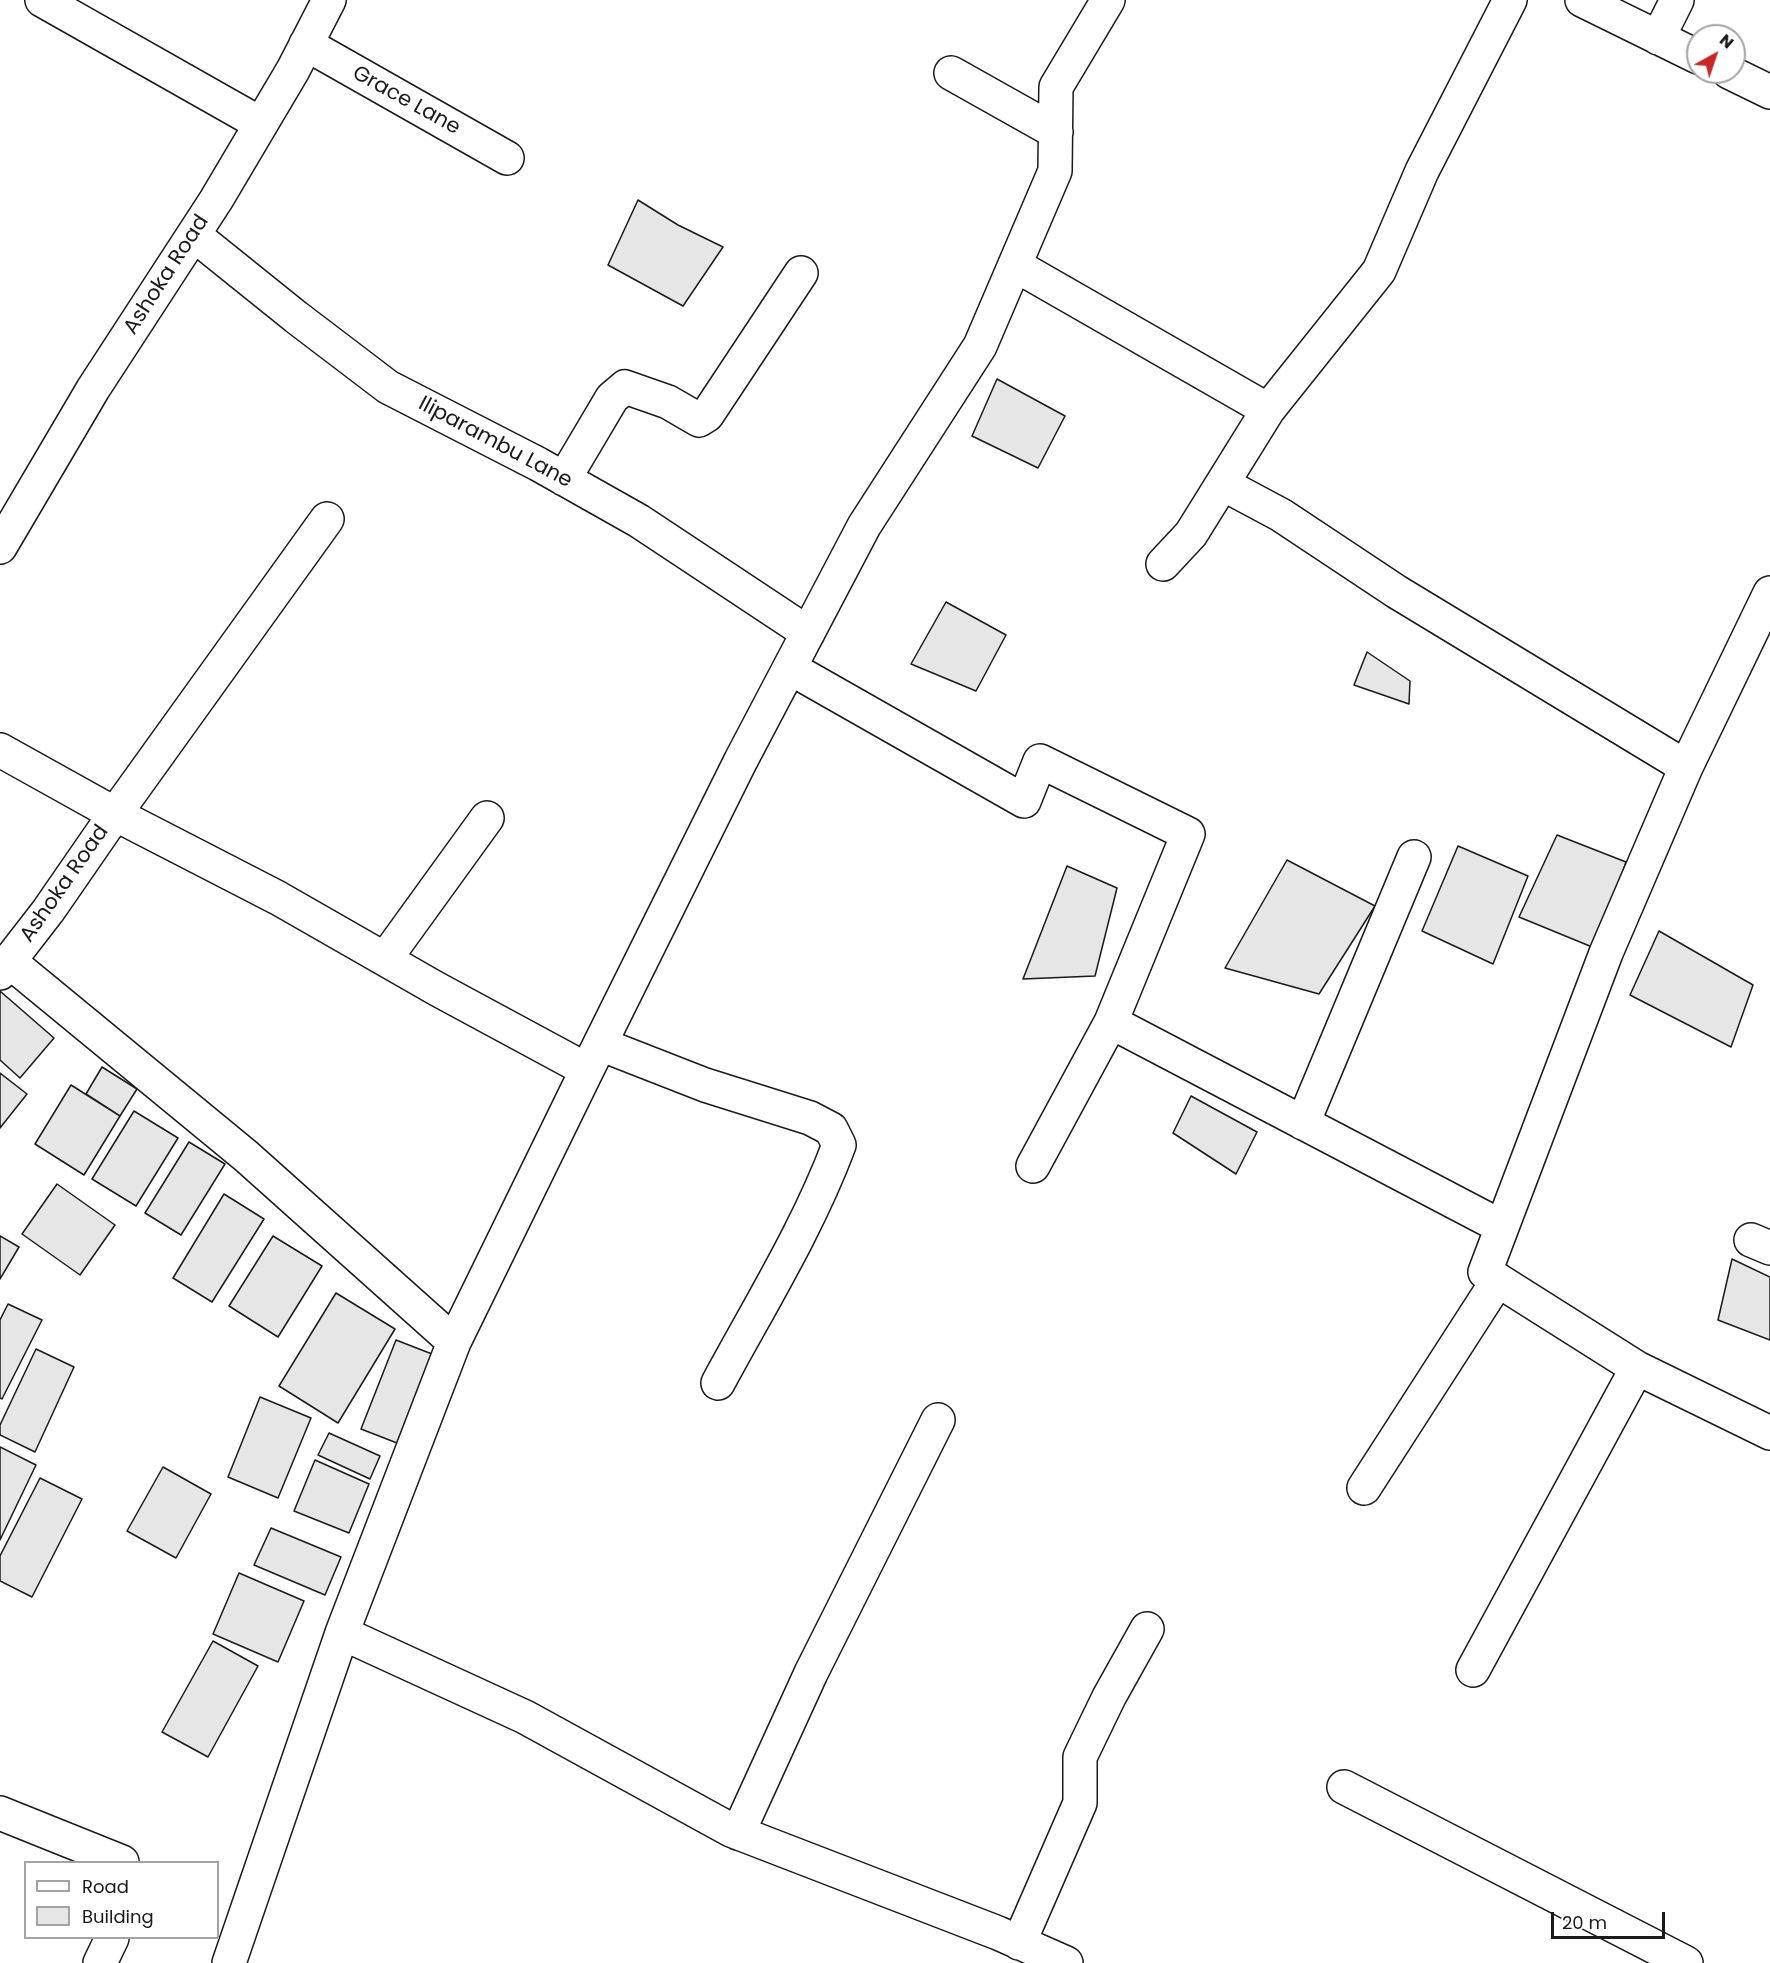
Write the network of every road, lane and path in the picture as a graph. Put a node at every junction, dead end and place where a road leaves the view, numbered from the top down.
1 (42, 0) edge
2 (329, 0) edge
3 (1108, 0) edge
4 (1510, 0) edge
5 (1582, 0) edge
6 (1677, 0) edge
7 (1659, 38) junction
8 (306, 44) junction
9 (1686, 51) edge
10 (951, 73) dead end
11 (1746, 81) edge
12 (1770, 92) edge
13 (261, 124) junction
14 (1056, 132) junction
15 (507, 158) dead end
16 (194, 235) junction
17 (1015, 265) junction
18 (801, 273) dead end
19 (1268, 410) junction
20 (564, 479) junction
21 (1223, 484) junction
22 (327, 519) dead end
23 (0, 547) edge
24 (1163, 564) dead end
25 (1770, 593) edge
26 (808, 633) junction
27 (790, 668) junction
28 (0, 750) edge
29 (1686, 767) junction
30 (115, 814) junction
31 (487, 818) dead end
32 (1414, 857) dead end
33 (384, 959) junction
34 (5, 967) edge
35 (1111, 1022) junction
36 (593, 1057) junction
37 (1303, 1123) junction
38 (1033, 1166) dead end
39 (1502, 1227) junction
40 (1498, 1280) junction
41 (454, 1342) junction
42 (1636, 1368) junction
43 (718, 1383) dead end
44 (938, 1420) dead end
45 (1770, 1433) edge
46 (1364, 1488) dead end
47 (1147, 1629) dead end
48 (342, 1633) junction
49 (1473, 1670) dead end
50 (1344, 1787) dead end
51 (0, 1813) edge
52 (738, 1833) junction
53 (117, 1861) edge
54 (112, 1939) edge
55 (1019, 1942) junction
56 (100, 1963) edge
57 (229, 1963) edge
58 (1066, 1963) edge
59 (1686, 1963) edge

1 - 13 street
2 - 8 street, Ashoka Road
3 - 14 street
4 - 19 street
5 - 7 street
6 - 7 street
7 - 9 street
8 - 13 street, Ashoka Road
8 - 15 street, Grace Lane
10 - 14 street
11 - 12 street
13 - 16 street, Ashoka Road
14 - 17 street
16 - 20 street, Iliparambu Lane
16 - 23 street, Ashoka Road
17 - 19 street
17 - 26 street
18 - 20 street
19 - 21 street
20 - 26 street, Iliparambu Lane
21 - 24 street
21 - 29 street
22 - 30 street
25 - 29 street
26 - 27 street
27 - 35 street
27 - 36 street
28 - 30 street, Ashoka Road
29 - 39 street
30 - 33 street
30 - 34 street, Ashoka Road
31 - 33 street
32 - 37 street
33 - 36 street
34 - 41 street
35 - 37 street
35 - 38 street
36 - 41 street
36 - 43 street
37 - 39 street
39 - 40 street
40 - 42 street
40 - 46 street
41 - 48 street
42 - 45 street
42 - 49 street
44 - 52 street
47 - 55 street
48 - 52 street
48 - 57 street
50 - 59 street
51 - 53 street
52 - 55 street
54 - 56 street
55 - 58 street

